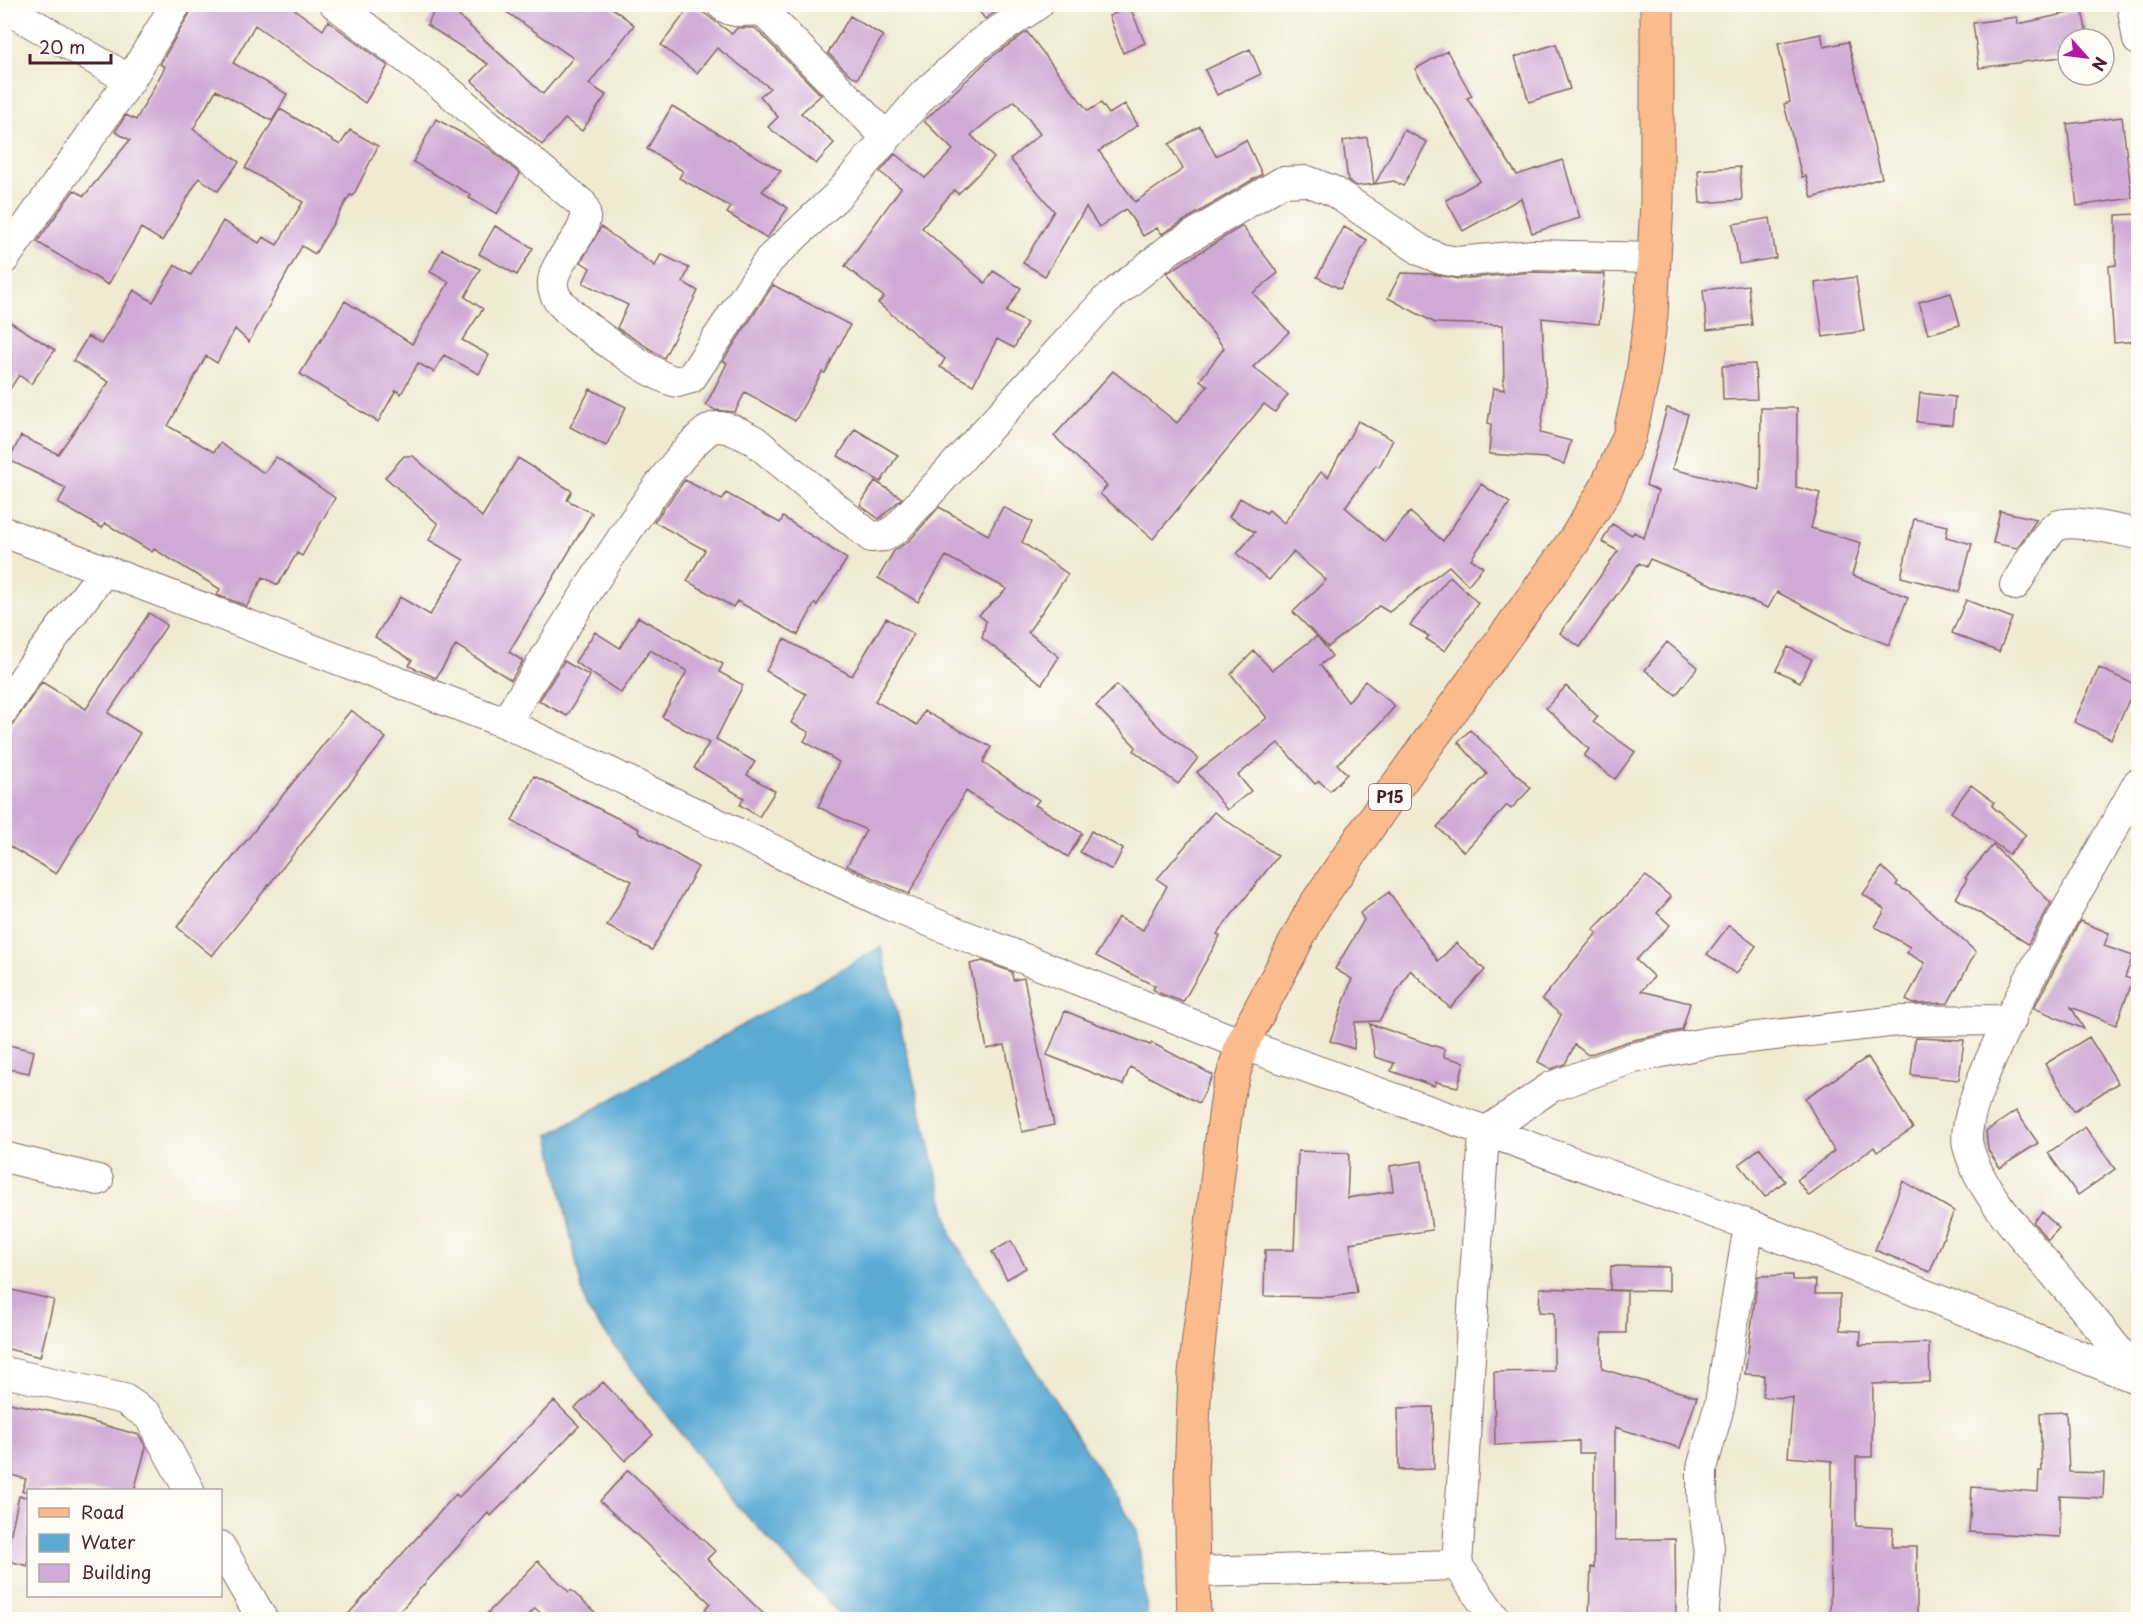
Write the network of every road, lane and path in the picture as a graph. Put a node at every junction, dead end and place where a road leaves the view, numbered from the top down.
1 (176, 4) edge
2 (335, 4) edge
3 (721, 4) edge
4 (1038, 4) edge
5 (1657, 4) edge
6 (2132, 4) edge
7 (4, 7) edge
8 (2139, 40) edge
9 (130, 80) junction
10 (886, 137) junction
11 (1654, 258) junction
12 (4, 259) edge
13 (4, 532) edge
14 (2139, 534) edge
15 (105, 570) junction
16 (2015, 585) dead end
17 (4, 709) edge
18 (506, 723) junction
19 (2139, 783) edge
20 (2011, 1020) junction
21 (1242, 1044) junction
22 (1484, 1132) junction
23 (4, 1157) edge
24 (98, 1180) dead end
25 (1749, 1226) junction
26 (4, 1372) edge
27 (2139, 1377) edge
28 (188, 1489) edge
29 (222, 1549) edge
30 (1457, 1565) junction
31 (1193, 1572) junction
32 (263, 1620) edge
33 (1194, 1620) edge
34 (1497, 1620) edge
35 (1703, 1620) edge

1 - 9 street
2 - 10 street
3 - 10 street
4 - 10 street
5 - 11 main road, P15
6 - 8 street
7 - 9 street
9 - 12 street
11 - 18 street
11 - 21 main road, P15
13 - 15 street
14 - 16 street
15 - 17 street
15 - 18 street
18 - 21 street
19 - 20 street
20 - 22 street
20 - 27 street
21 - 22 street
21 - 31 main road, P15
22 - 25 street
22 - 30 street
23 - 24 street
25 - 27 street
25 - 35 street
26 - 28 street
29 - 32 street
30 - 31 street
30 - 34 street
31 - 33 main road, P15

